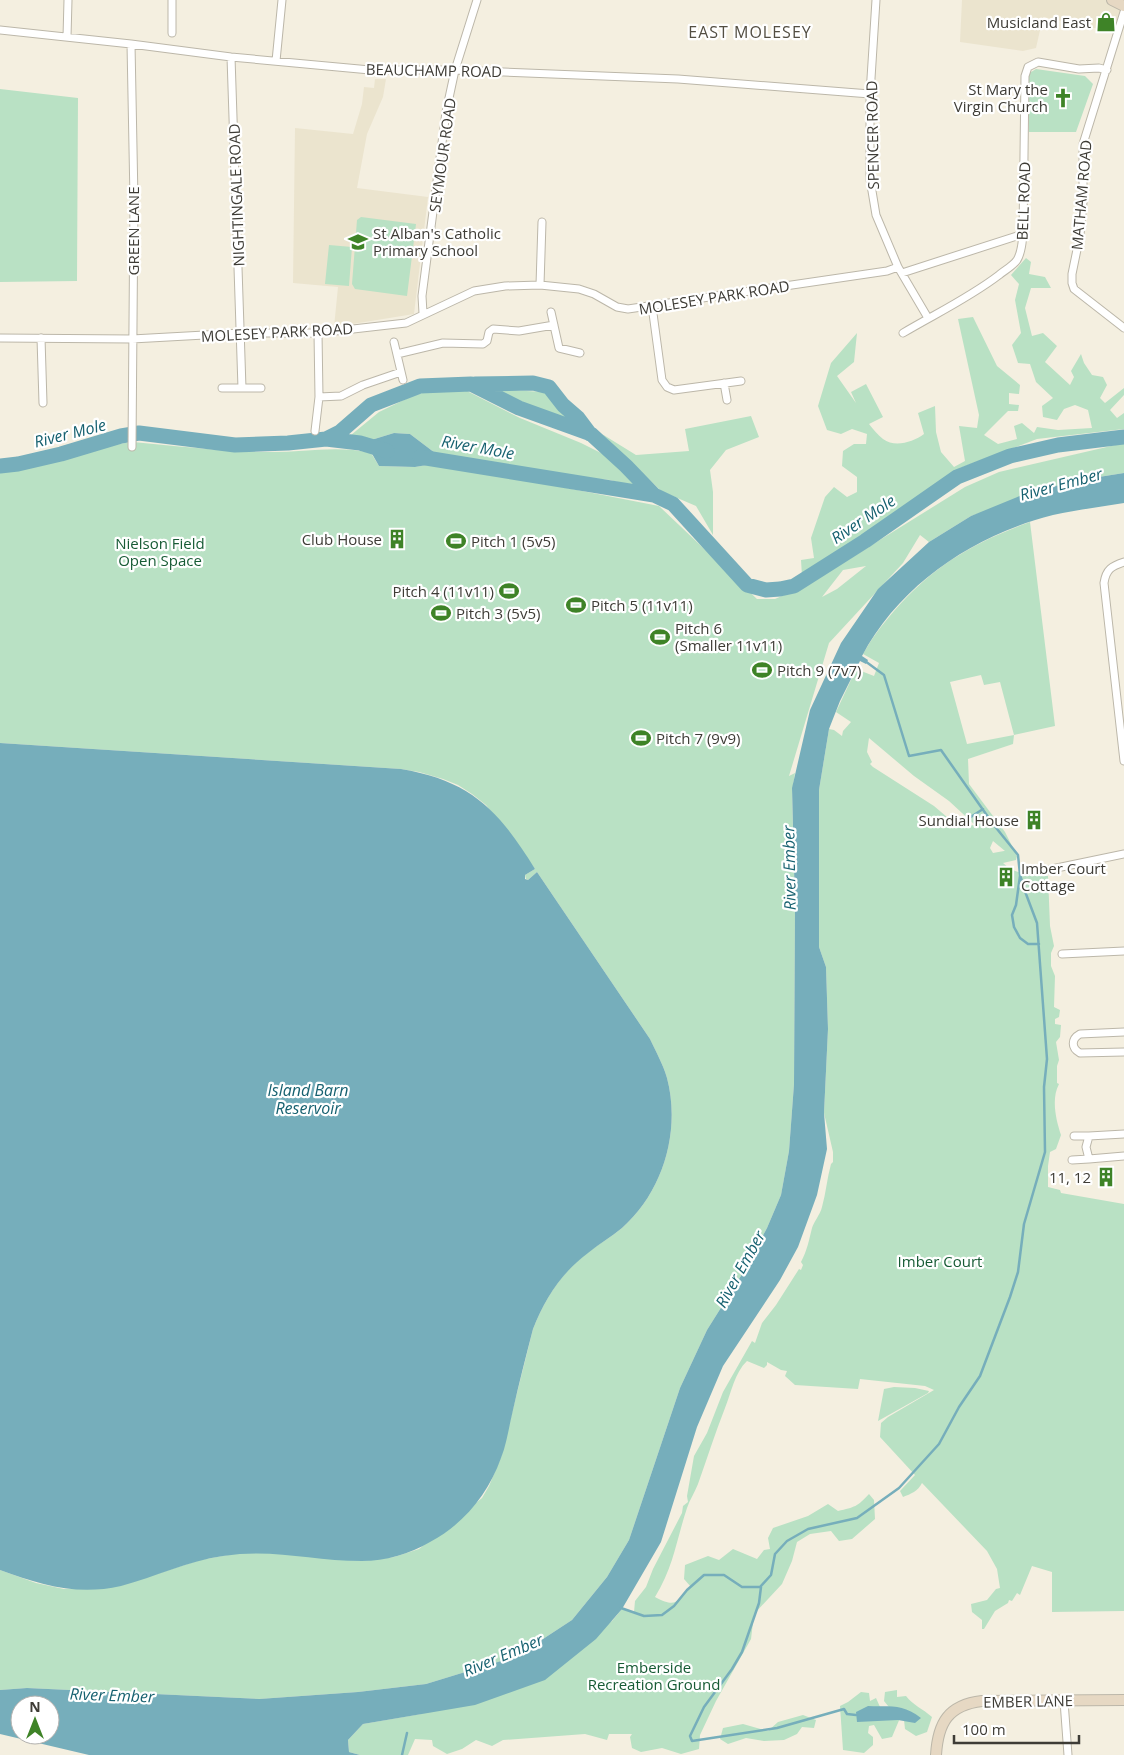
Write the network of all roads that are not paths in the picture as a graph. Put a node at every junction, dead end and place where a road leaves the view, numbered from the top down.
1 (68, 0) edge
2 (172, 0) edge
3 (282, 0) edge
4 (477, 0) edge
5 (876, 0) edge
6 (1112, 0) edge
7 (1124, 6) edge
8 (1124, 12) edge
9 (0, 30) edge
10 (172, 33) dead end
11 (67, 37) junction
12 (131, 44) junction
13 (231, 57) junction
14 (276, 61) junction
15 (455, 70) junction
16 (1107, 70) junction
17 (870, 94) junction
18 (542, 222) dead end
19 (1023, 234) junction
20 (900, 270) junction
21 (540, 285) junction
22 (652, 306) junction
23 (552, 312) dead end
24 (423, 314) junction
25 (928, 318) junction
26 (554, 325) junction
27 (1124, 328) edge
28 (241, 333) junction
29 (318, 333) junction
30 (903, 333) dead end
31 (0, 338) edge
32 (40, 338) junction
33 (132, 339) junction
34 (394, 342) dead end
35 (580, 353) dead end
36 (396, 354) junction
37 (401, 372) junction
38 (403, 380) dead end
39 (741, 381) dead end
40 (724, 383) junction
41 (222, 388) dead end
42 (242, 388) junction
43 (261, 388) dead end
44 (319, 396) junction
45 (727, 400) dead end
46 (42, 403) dead end
47 (315, 431) dead end
48 (133, 444) dead end
49 (1124, 562) edge
50 (1124, 762) edge
51 (1124, 854) edge
52 (1048, 870) dead end
53 (1124, 951) edge
54 (1062, 954) dead end
55 (1124, 1032) edge
56 (1124, 1052) edge
57 (1124, 1134) edge
58 (1074, 1136) dead end
59 (1089, 1136) junction
60 (1124, 1156) edge
61 (1089, 1158) junction
62 (1072, 1160) dead end
63 (1124, 1700) edge
64 (1064, 1701) junction
65 (936, 1755) edge
66 (1068, 1755) edge

1 - 11 street
2 - 10 street
3 - 14 street
4 - 15 street, SEYMOUR ROAD
5 - 17 street, SPENCER ROAD
6 - 7 main road
8 - 16 street, MATHAM ROAD
9 - 11 street, BEAUCHAMP ROAD
11 - 12 street, BEAUCHAMP ROAD
12 - 13 street, BEAUCHAMP ROAD
12 - 33 street, GREEN LANE
13 - 14 street, BEAUCHAMP ROAD
13 - 28 street, NIGHTINGALE ROAD
14 - 15 street, BEAUCHAMP ROAD
15 - 17 street, BEAUCHAMP ROAD
15 - 24 street, SEYMOUR ROAD
16 - 19 street, BELL ROAD
16 - 27 street, MATHAM ROAD
17 - 20 street, SPENCER ROAD
18 - 21 street
19 - 20 street, MOLESEY PARK ROAD
19 - 25 street, BELL ROAD
20 - 22 street, MOLESEY PARK ROAD
20 - 25 street, SPENCER ROAD
21 - 22 street, MOLESEY PARK ROAD
21 - 24 street, MOLESEY PARK ROAD
22 - 40 street
23 - 26 street
24 - 29 street, MOLESEY PARK ROAD
25 - 30 street, BELL ROAD
26 - 35 street
26 - 36 street
28 - 29 street, MOLESEY PARK ROAD
28 - 33 street, MOLESEY PARK ROAD
28 - 42 street, NIGHTINGALE ROAD
29 - 44 street
31 - 32 street, MOLESEY PARK ROAD
32 - 33 street, MOLESEY PARK ROAD
32 - 46 street
33 - 48 street, GREEN LANE
34 - 36 street
36 - 37 street
37 - 38 street
37 - 44 street
39 - 40 street
40 - 45 street
41 - 42 street
42 - 43 street
44 - 47 street
49 - 50 street
51 - 52 street
53 - 54 street
55 - 56 street
57 - 59 street
58 - 59 street
59 - 61 street
60 - 61 street
61 - 62 street
63 - 64 main road, EMBER LANE
64 - 65 main road, EMBER LANE
64 - 66 street

